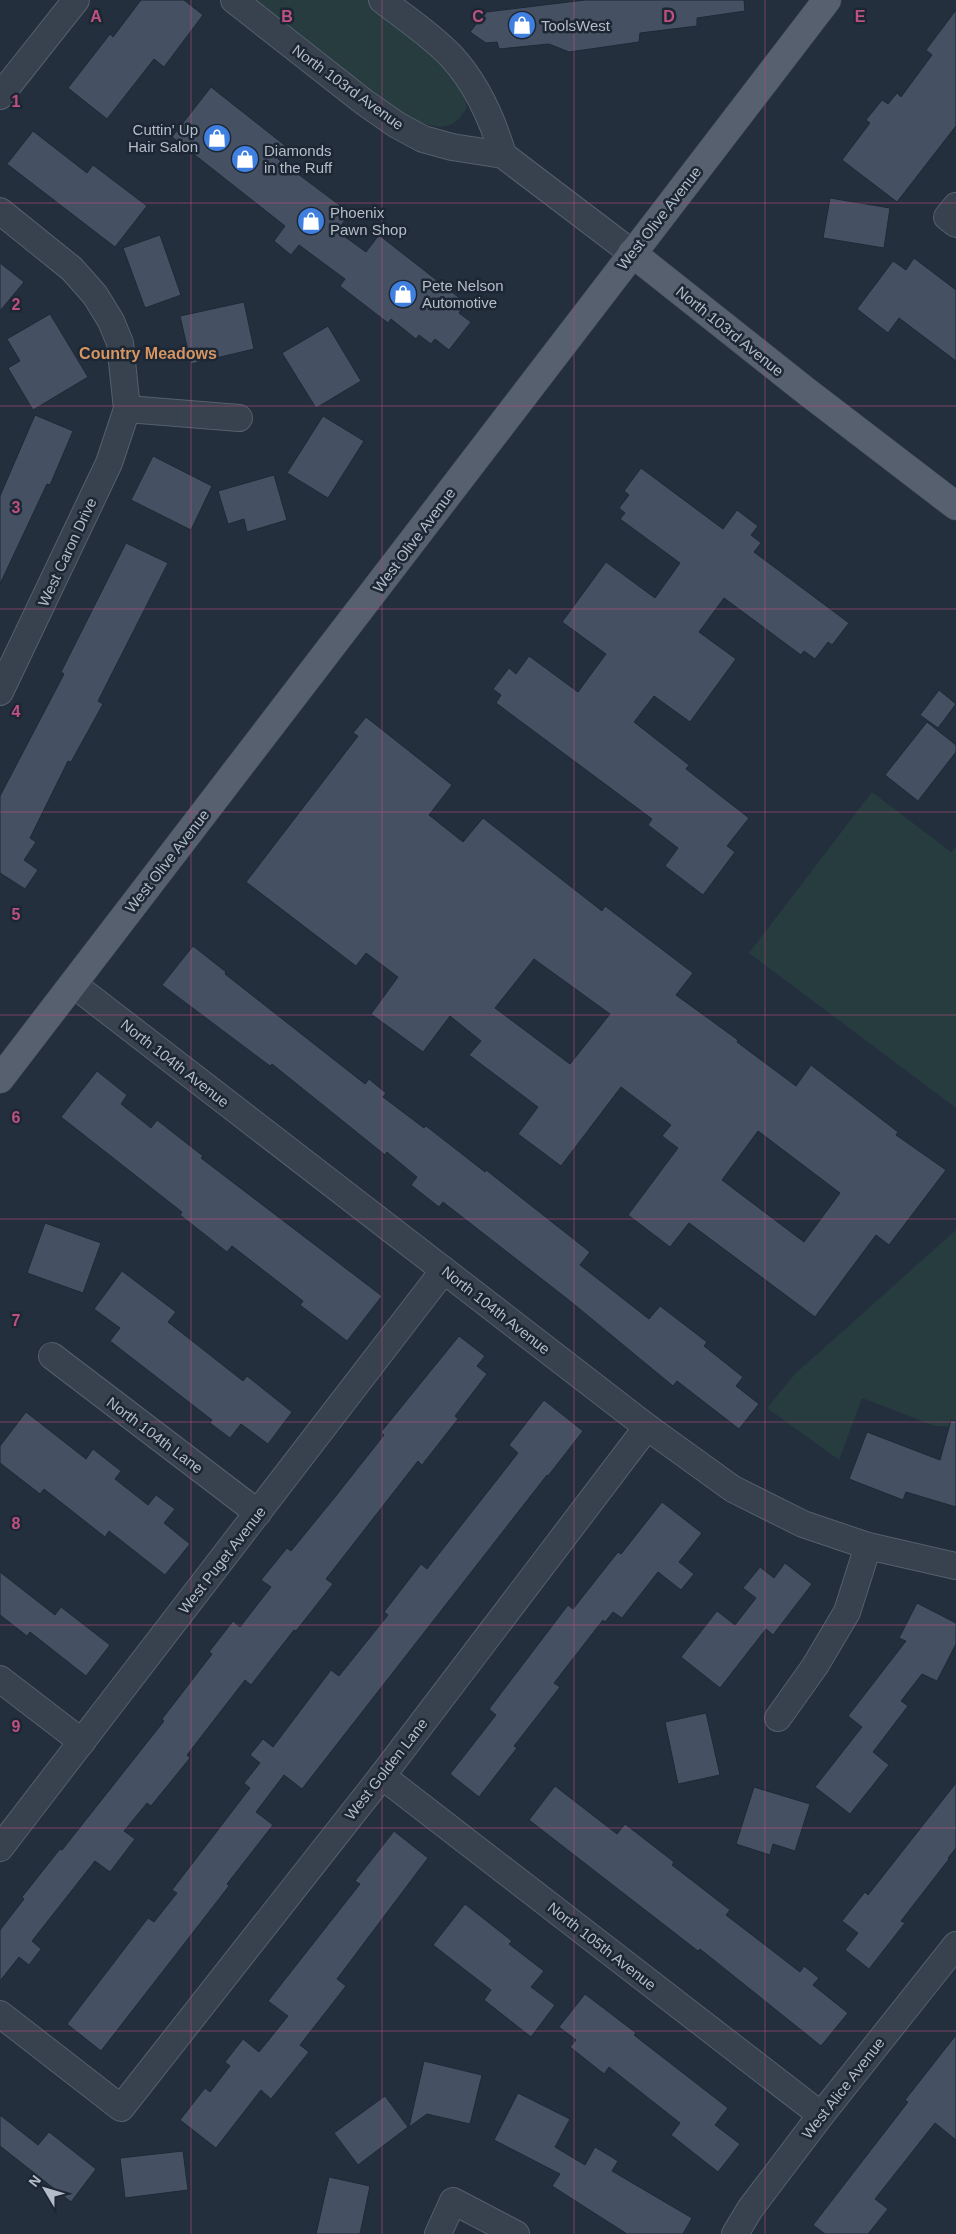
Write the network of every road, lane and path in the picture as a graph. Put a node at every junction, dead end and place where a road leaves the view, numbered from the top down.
1 (76, 0) edge
2 (234, 0) edge
3 (382, 0) edge
4 (826, 0) edge
5 (0, 96) edge
6 (503, 155) junction
7 (0, 212) edge
8 (632, 253) junction
9 (127, 409) junction
10 (239, 418) dead end
11 (956, 506) edge
12 (0, 692) edge
13 (73, 984) junction
14 (0, 1079) edge
15 (444, 1270) junction
16 (52, 1356) dead end
17 (648, 1427) junction
18 (258, 1513) junction
19 (868, 1546) junction
20 (956, 1566) edge
21 (0, 1678) edge
22 (778, 1718) dead end
23 (82, 1742) junction
24 (382, 1776) junction
25 (0, 1848) edge
26 (956, 1945) edge
27 (0, 2014) edge
28 (821, 2115) junction
29 (438, 2234) edge
30 (516, 2234) edge
31 (735, 2234) edge

1 - 5 street
2 - 6 street, North 103rd Avenue
3 - 6 street
4 - 8 main road, West Olive Avenue
6 - 8 street, North 103rd Avenue
7 - 9 street, West Caron Drive
8 - 11 main road, North 103rd Avenue
8 - 13 main road, West Olive Avenue
9 - 10 street
9 - 12 street, West Caron Drive
13 - 14 main road, West Olive Avenue
13 - 15 street, North 104th Avenue
15 - 17 street, North 104th Avenue
15 - 18 street, West Puget Avenue
16 - 18 street, North 104th Lane
17 - 19 street, North 104th Avenue
17 - 24 street, West Golden Lane
18 - 23 street, West Puget Avenue
19 - 20 street, North 104th Avenue
19 - 22 street
21 - 23 street
23 - 25 street, West Puget Avenue
24 - 27 street, West Golden Lane
24 - 28 street, North 105th Avenue
26 - 28 street, West Alice Avenue
28 - 31 street, West Alice Avenue
29 - 30 street

